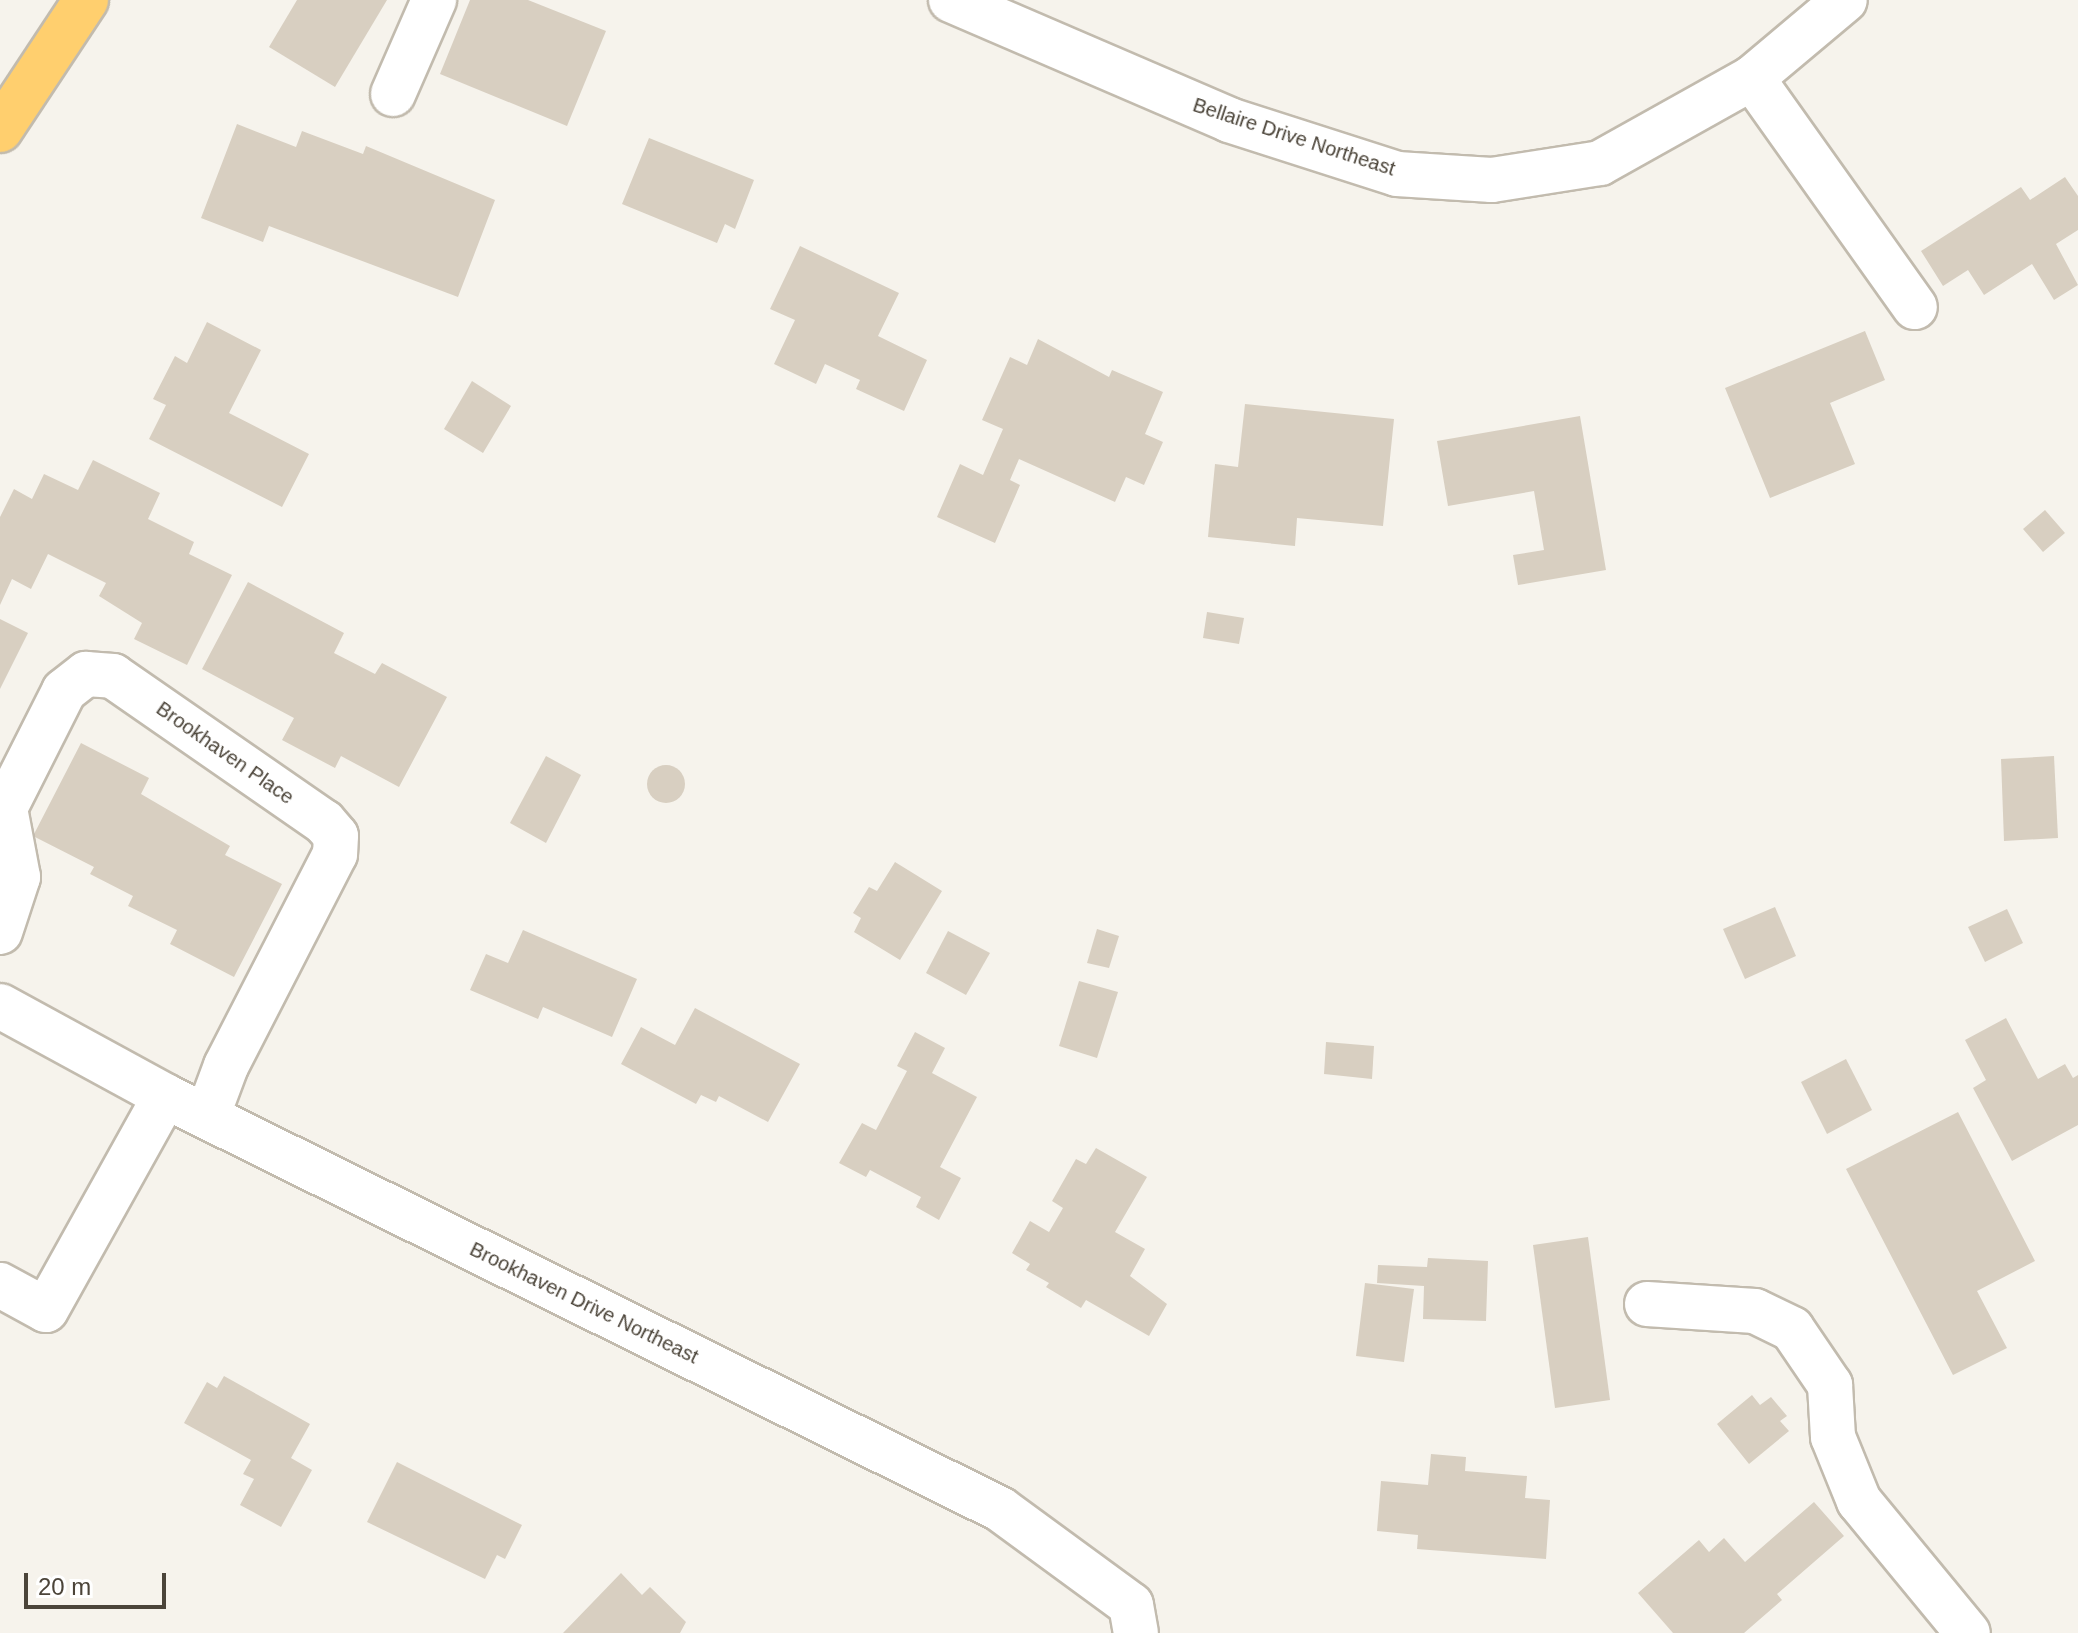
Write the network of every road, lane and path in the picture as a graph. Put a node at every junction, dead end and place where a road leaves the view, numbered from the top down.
1 (86, 0) edge
2 (434, 0) edge
3 (951, 0) edge
4 (1845, 0) edge
5 (1752, 78) junction
6 (393, 94) dead end
7 (0, 130) edge
8 (1915, 307) dead end
9 (0, 932) edge
10 (0, 1006) edge
11 (165, 1096) junction
12 (207, 1117) junction
13 (0, 1285) edge
14 (1647, 1304) dead end
15 (1140, 1624) edge
16 (1968, 1633) edge

1 - 7 highway
2 - 6 street
3 - 5 street, Bellaire Drive Northeast
4 - 5 street, Bellaire Drive Northeast
5 - 8 street
9 - 12 street, Brookhaven Place
10 - 11 street, Brookhaven Drive Northeast
11 - 12 street, Brookhaven Drive Northeast
11 - 13 street
12 - 15 street, Brookhaven Drive Northeast
14 - 16 street

